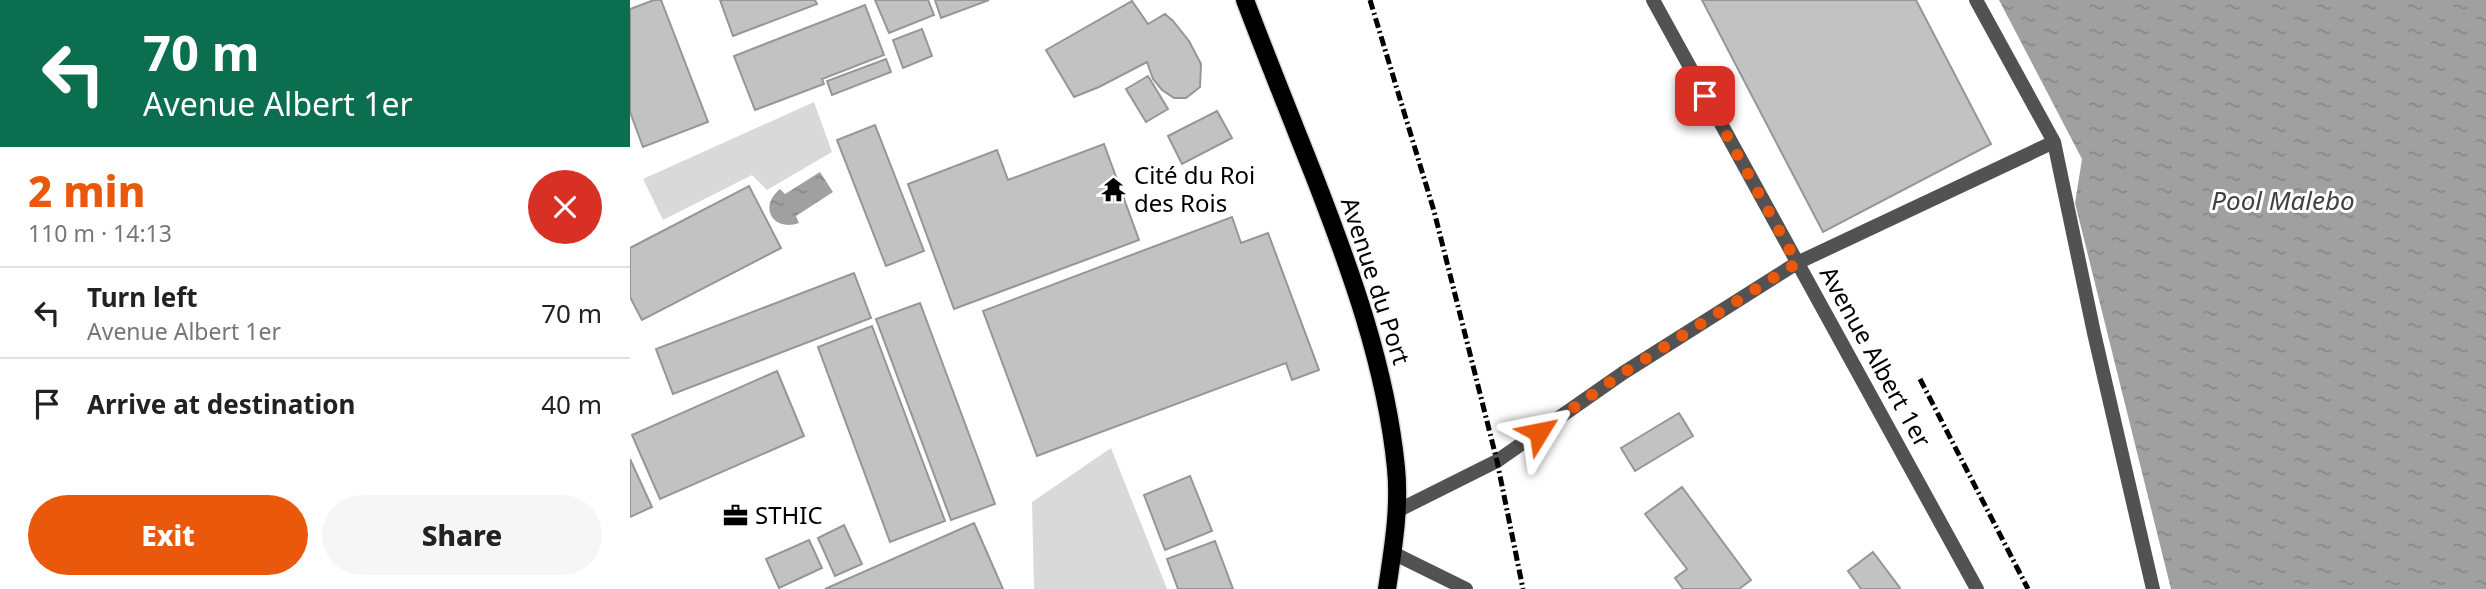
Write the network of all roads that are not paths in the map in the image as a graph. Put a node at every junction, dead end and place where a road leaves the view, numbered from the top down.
1 (1245, 0) edge
2 (1653, 0) edge
3 (1976, 0) edge
4 (2054, 142) junction
5 (1797, 263) junction
6 (1397, 511) junction
7 (1393, 553) junction
8 (1387, 589) edge
9 (1466, 589) edge
10 (1977, 589) edge
11 (2153, 589) edge

1 - 6 main road, Avenue du Port
2 - 5 street, Avenue Albert 1er
3 - 4 street
4 - 5 street
4 - 11 street
5 - 6 street
5 - 10 street, Avenue Albert 1er
6 - 7 main road, Avenue du Port
7 - 8 main road, Avenue du Port
7 - 9 street

